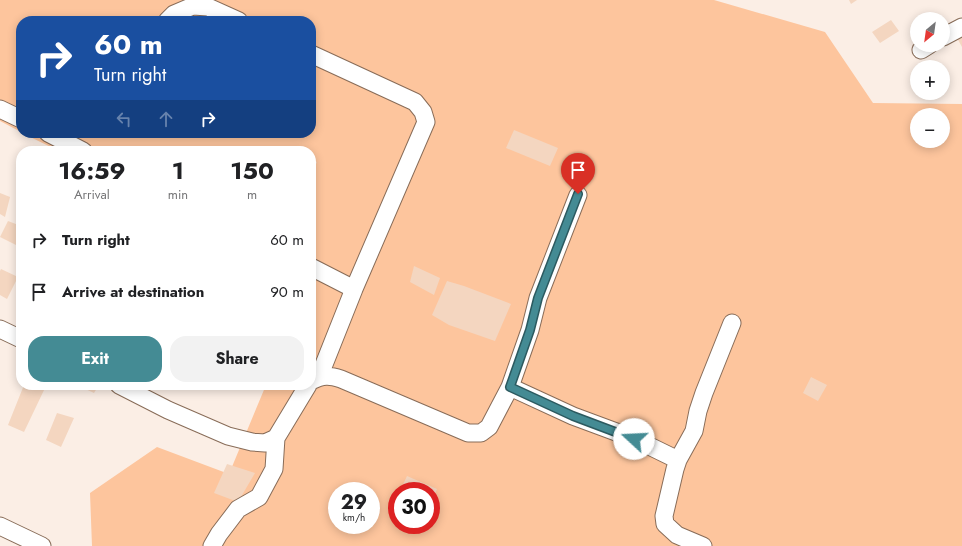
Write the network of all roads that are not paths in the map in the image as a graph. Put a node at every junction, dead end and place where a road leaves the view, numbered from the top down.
1 (172, 16) edge
2 (228, 16) edge
3 (962, 27) edge
4 (950, 33) edge
5 (316, 56) edge
6 (0, 109) edge
7 (16, 117) edge
8 (61, 138) edge
9 (74, 146) edge
10 (578, 194) dead end
11 (316, 270) edge
12 (354, 289) junction
13 (732, 322) dead end
14 (0, 329) edge
15 (16, 336) edge
16 (316, 372) edge
17 (316, 380) edge
18 (510, 387) junction
19 (129, 390) edge
20 (306, 390) edge
21 (276, 438) junction
22 (678, 460) junction
23 (0, 526) edge
24 (42, 546) edge
25 (212, 546) edge
26 (703, 546) edge

1 - 2 street
3 - 4 street
5 - 12 street
6 - 7 street
8 - 9 street
10 - 18 street
11 - 12 street
12 - 16 street
13 - 22 street
14 - 15 street
17 - 18 street
18 - 22 street
19 - 21 street
20 - 21 street
21 - 25 street
22 - 26 street
23 - 24 street

